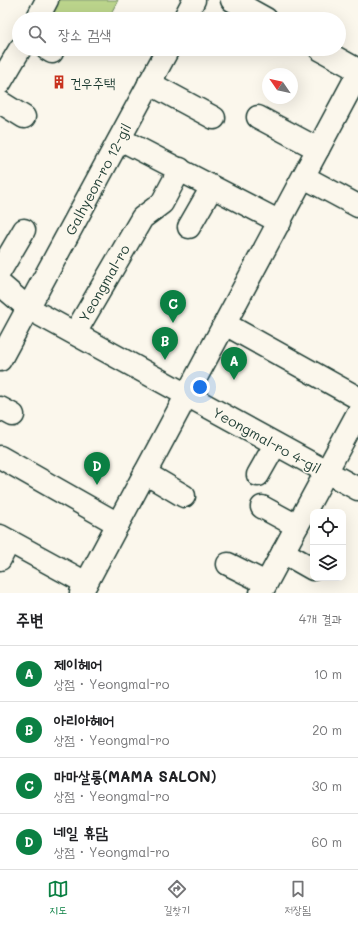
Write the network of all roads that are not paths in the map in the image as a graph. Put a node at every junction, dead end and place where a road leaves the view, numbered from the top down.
1 (47, 0) edge
2 (194, 0) edge
3 (232, 0) edge
4 (41, 12) edge
5 (188, 12) edge
6 (253, 12) edge
7 (16, 56) edge
8 (164, 56) edge
9 (333, 56) edge
10 (358, 70) edge
11 (358, 74) edge
12 (0, 83) edge
13 (150, 83) junction
14 (0, 102) edge
15 (24, 117) dead end
16 (258, 117) dead end
17 (214, 118) dead end
18 (120, 139) junction
19 (318, 149) junction
20 (180, 169) junction
21 (304, 177) junction
22 (212, 187) junction
23 (358, 206) edge
24 (280, 222) junction
25 (188, 227) dead end
26 (24, 230) dead end
27 (0, 271) edge
28 (0, 284) edge
29 (28, 308) junction
30 (225, 324) junction
31 (75, 333) junction
32 (0, 360) edge
33 (187, 396) junction
34 (358, 398) edge
35 (358, 414) edge
36 (275, 445) junction
37 (0, 457) edge
38 (327, 472) junction
39 (145, 473) junction
40 (258, 475) dead end
41 (358, 489) edge
42 (184, 496) dead end
43 (262, 508) dead end
44 (118, 524) junction
45 (297, 526) junction
46 (3, 546) edge
47 (283, 552) junction
48 (228, 564) dead end
49 (310, 567) edge
50 (83, 588) edge
51 (263, 588) edge

1 - 4 street
2 - 5 street
3 - 6 street
7 - 12 street
8 - 13 street, Galhyeon-ro 12-gil
9 - 10 street
11 - 19 street
13 - 17 street
13 - 18 street, Galhyeon-ro 12-gil
14 - 15 street
16 - 19 street
18 - 20 street
18 - 29 street, Galhyeon-ro 12-gil
19 - 21 street
20 - 22 street
20 - 31 street, Yeongmal-ro
21 - 23 street
21 - 24 street
22 - 24 street
22 - 25 street
24 - 30 street
26 - 27 street
28 - 29 street
29 - 31 street
29 - 32 street, Galhyeon-ro 12-gil
30 - 33 street
30 - 34 street
31 - 33 street, Yeongmal-ro
33 - 36 street, Yeongmal-ro 4-gil
33 - 39 street
35 - 38 street
36 - 38 street, Yeongmal-ro 4-gil
36 - 40 street
37 - 44 street
38 - 41 street, Yeongmal-ro 4-gil
38 - 45 street, Yeongmal-ro 4-gil
39 - 42 street
39 - 44 street
43 - 45 street
44 - 50 street
45 - 47 street, Yeongmal-ro 4-gil
46 - 50 street
47 - 49 street
47 - 51 street, Yeongmal-ro 4-gil
48 - 51 street

